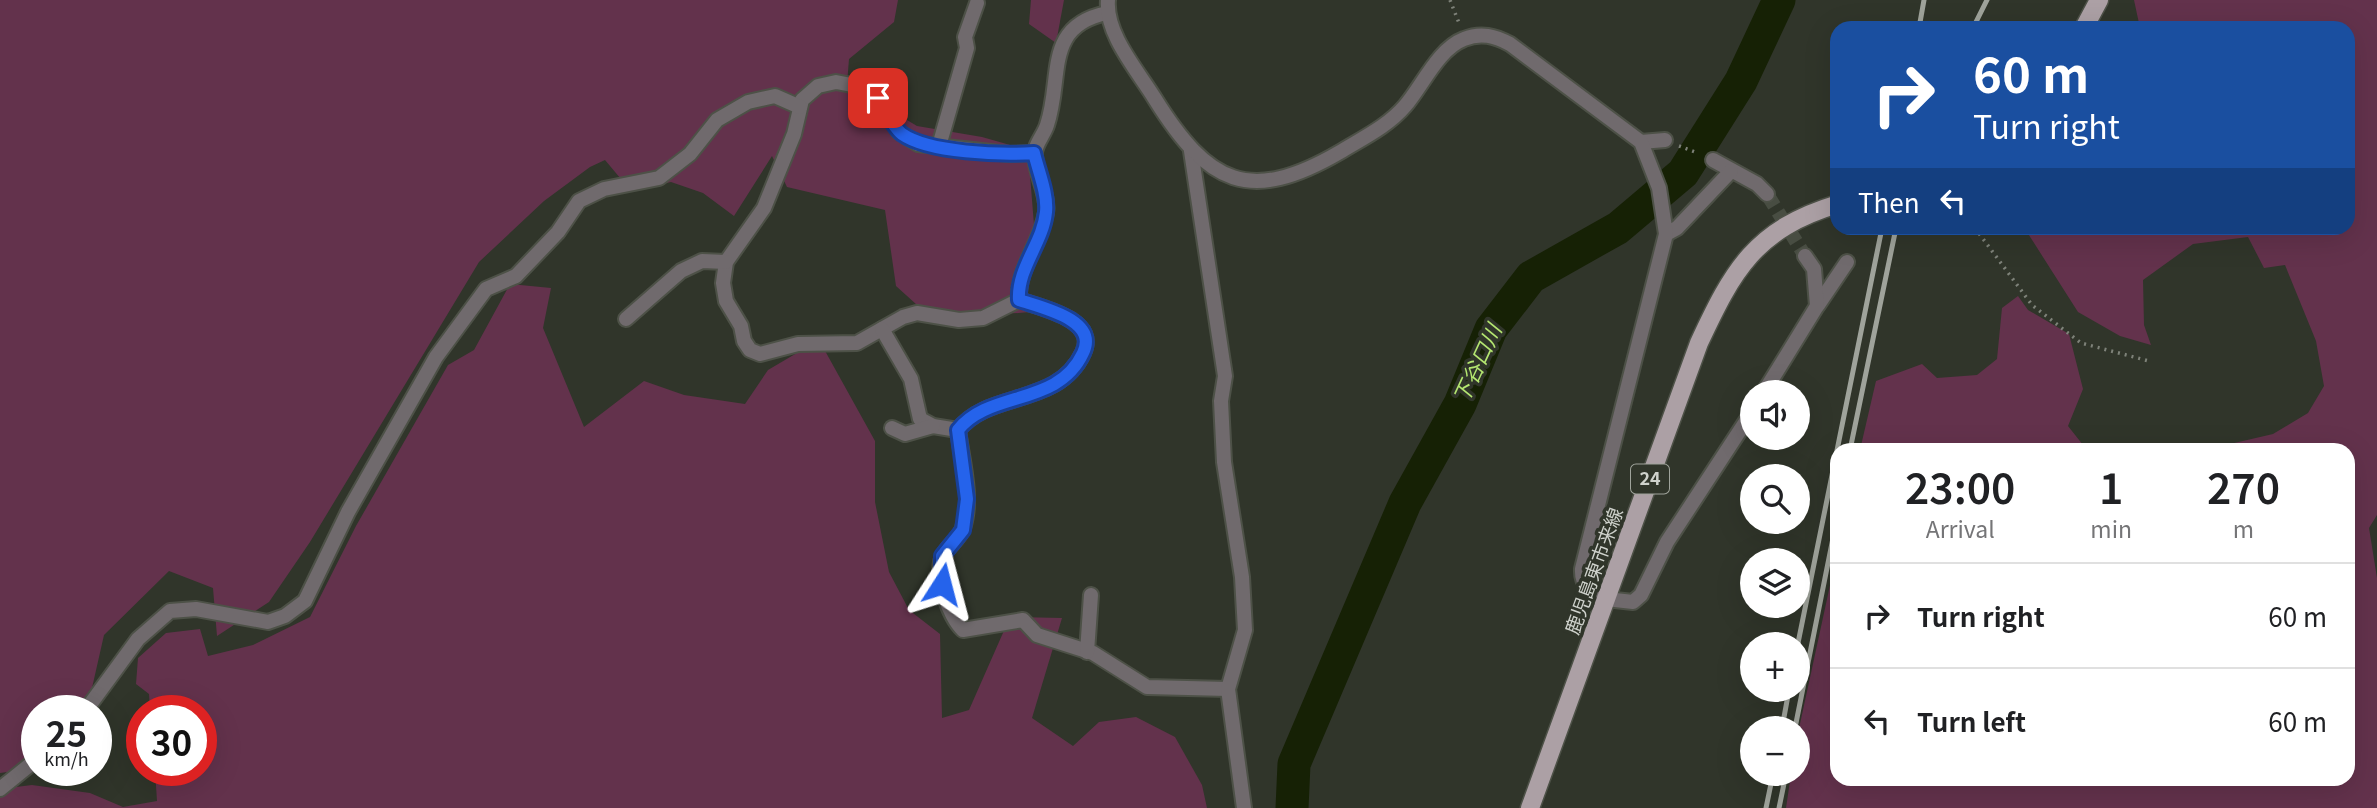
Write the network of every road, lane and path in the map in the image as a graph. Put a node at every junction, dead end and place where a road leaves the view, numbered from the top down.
1 (1450, 0) edge
2 (2099, 0) edge
3 (977, 3) dead end
4 (1108, 6) edge
5 (2088, 21) edge
6 (1464, 38) junction
7 (800, 107) junction
8 (1665, 140) joint
9 (1641, 142) junction
10 (939, 146) junction
11 (1191, 151) junction
12 (1034, 153) junction
13 (1713, 160) joint
14 (1731, 171) junction
15 (1767, 194) tunnel mouth
16 (1830, 207) edge
17 (1666, 233) junction
18 (1980, 235) edge
19 (1805, 256) tunnel mouth
20 (726, 262) junction
21 (1847, 262) dead end
22 (1019, 300) junction
23 (1817, 306) junction
24 (626, 319) dead end
25 (882, 329) junction
26 (2149, 361) dead end
27 (1771, 380) edge
28 (933, 426) junction
29 (892, 428) dead end
30 (958, 430) junction
31 (1740, 430) edge
32 (1091, 595) dead end
33 (1606, 599) junction
34 (1087, 652) junction
35 (1228, 690) junction
36 (97, 695) edge
37 (21, 772) edge
38 (0, 789) edge
39 (1244, 808) edge
40 (1530, 808) edge

1 - 6 path
2 - 5 main road
3 - 10 street
4 - 11 street
4 - 12 street
6 - 9 street
6 - 11 street
7 - 10 street
7 - 20 street
7 - 36 street
8 - 9 street
8 - 13 path
9 - 17 street
10 - 12 street
11 - 35 street
12 - 22 street
13 - 14 street
14 - 15 street
14 - 17 street
16 - 33 main road, 鹿児島東市来線 / 24
17 - 33 street
18 - 26 path
19 - 23 street
20 - 24 street
20 - 25 street
21 - 23 street
22 - 25 street
22 - 30 street
23 - 27 street
25 - 28 street
28 - 29 street
28 - 30 street
30 - 34 street
31 - 33 street
32 - 34 street
33 - 40 main road, 鹿児島東市来線 / 24
34 - 35 street
35 - 39 street
37 - 38 street

